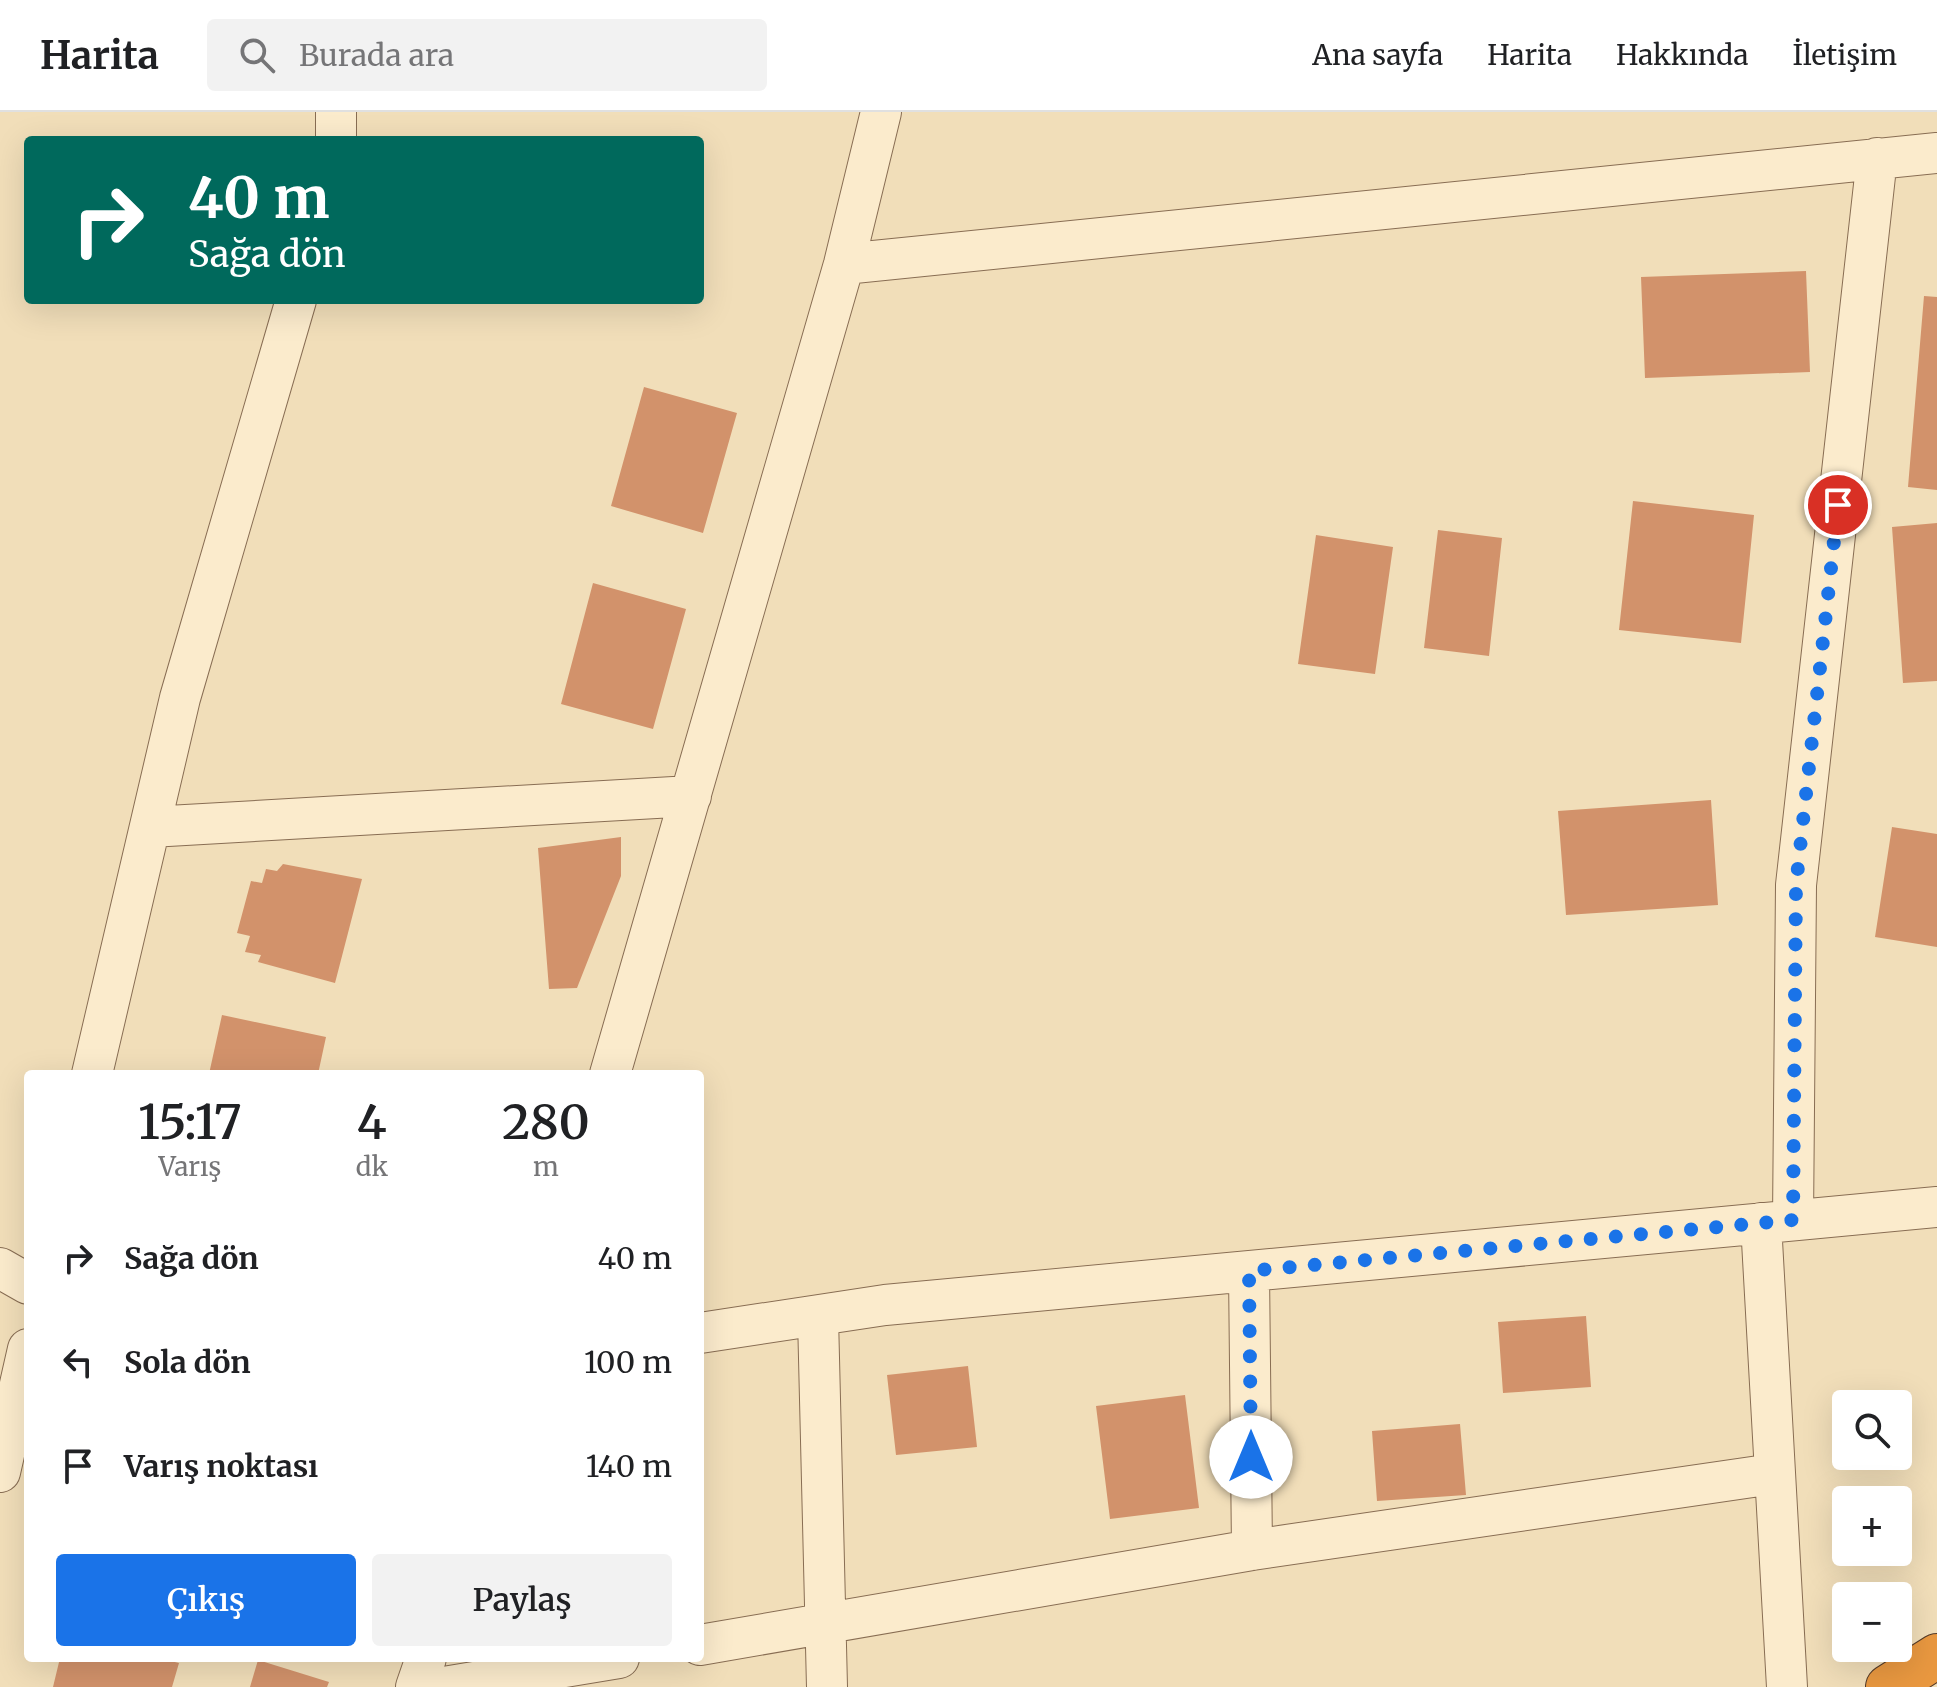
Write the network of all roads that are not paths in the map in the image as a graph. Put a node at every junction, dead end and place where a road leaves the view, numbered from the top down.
1 (336, 112) edge
2 (881, 112) edge
3 (336, 136) edge
4 (1937, 153) edge
5 (1877, 158) junction
6 (844, 264) junction
7 (295, 304) edge
8 (691, 796) junction
9 (150, 827) junction
10 (93, 1070) edge
11 (611, 1070) edge
12 (1937, 1207) edge
13 (1777, 1222) junction
14 (0, 1268) edge
15 (1249, 1271) junction
16 (24, 1282) edge
17 (818, 1317) junction
18 (704, 1332) edge
19 (24, 1367) edge
20 (0, 1472) edge
21 (1773, 1474) junction
22 (1252, 1550) junction
23 (826, 1624) junction
24 (704, 1644) edge
25 (425, 1662) edge
26 (595, 1662) edge
27 (416, 1687) edge
28 (444, 1687) edge
29 (827, 1687) edge
30 (1787, 1687) edge

1 - 3 street
2 - 6 street
4 - 5 street
5 - 6 street
5 - 13 street
6 - 8 street
7 - 9 street
8 - 9 street
8 - 11 street
9 - 10 street
12 - 13 street
13 - 15 street
13 - 21 street
14 - 16 street
15 - 17 street
15 - 22 street
17 - 18 street
17 - 23 street
19 - 20 street
21 - 22 street
21 - 30 street
22 - 23 street
23 - 24 street
23 - 29 street
25 - 27 street
26 - 28 street

